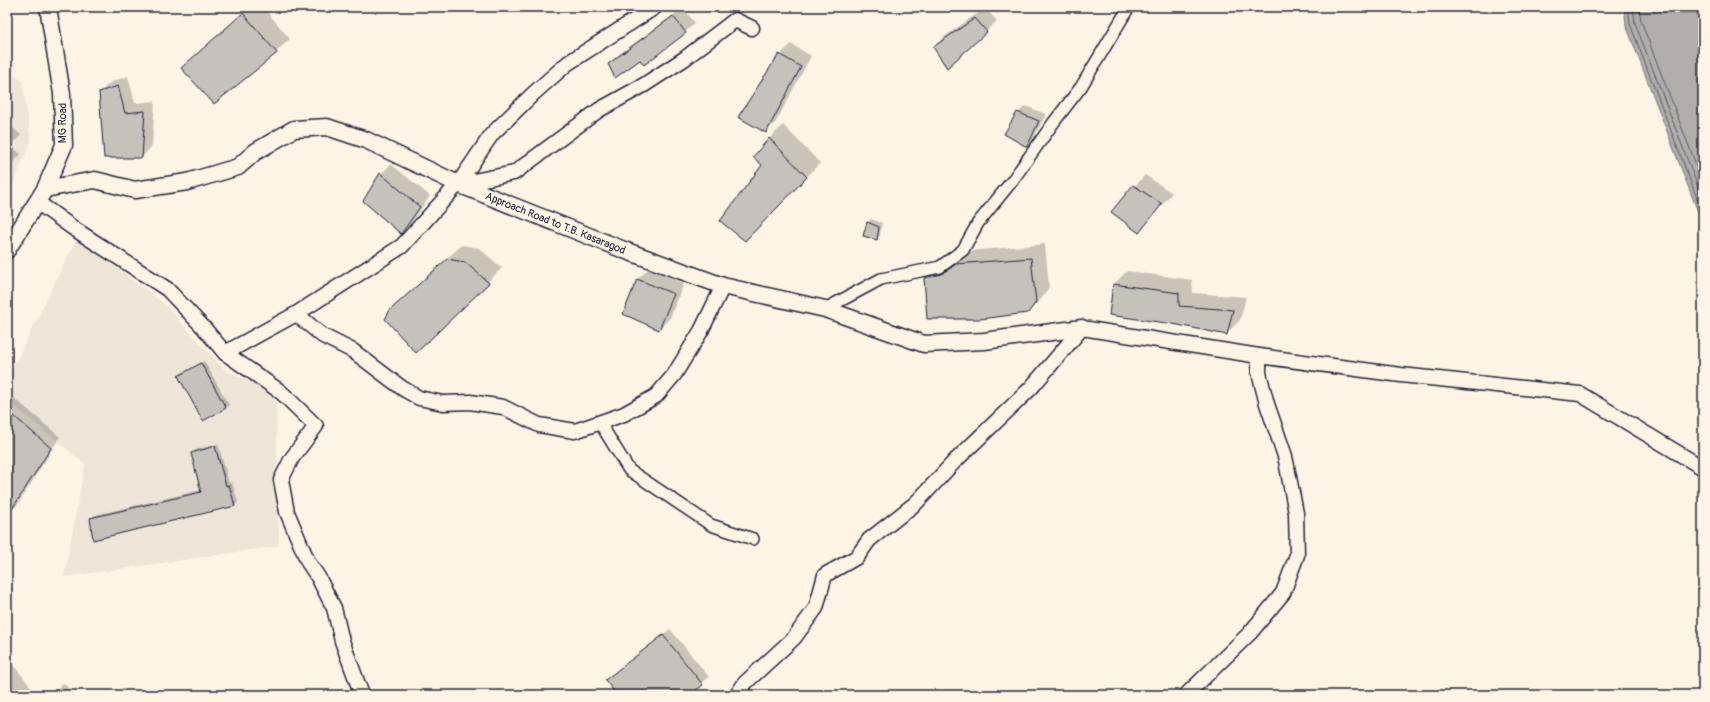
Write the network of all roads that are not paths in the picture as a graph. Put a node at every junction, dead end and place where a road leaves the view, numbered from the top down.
1 (48, 7) edge
2 (655, 7) edge
3 (1128, 7) edge
4 (752, 28) dead end
5 (458, 184) junction
6 (41, 196) junction
7 (7, 250) edge
8 (723, 286) junction
9 (825, 309) junction
10 (296, 314) junction
11 (1082, 328) junction
12 (225, 353) junction
13 (1258, 356) junction
14 (600, 423) junction
15 (1703, 468) edge
16 (752, 539) dead end
17 (362, 695) edge
18 (737, 695) edge
19 (1186, 695) edge

1 - 6 main road, MG Road
2 - 5 street
3 - 9 street
4 - 5 street
5 - 6 main road, Approach Road to T.B. Kasaragod
5 - 8 main road, Approach Road to T.B. Kasaragod
5 - 10 street
6 - 7 main road, MG Road
6 - 12 street
8 - 9 main road, Approach Road to T.B. Kasaragod
8 - 14 street
9 - 11 main road, Approach Road to T.B. Kasaragod
10 - 12 street
10 - 14 street
11 - 13 street
11 - 18 street
12 - 17 street
13 - 15 street
13 - 19 street
14 - 16 street

